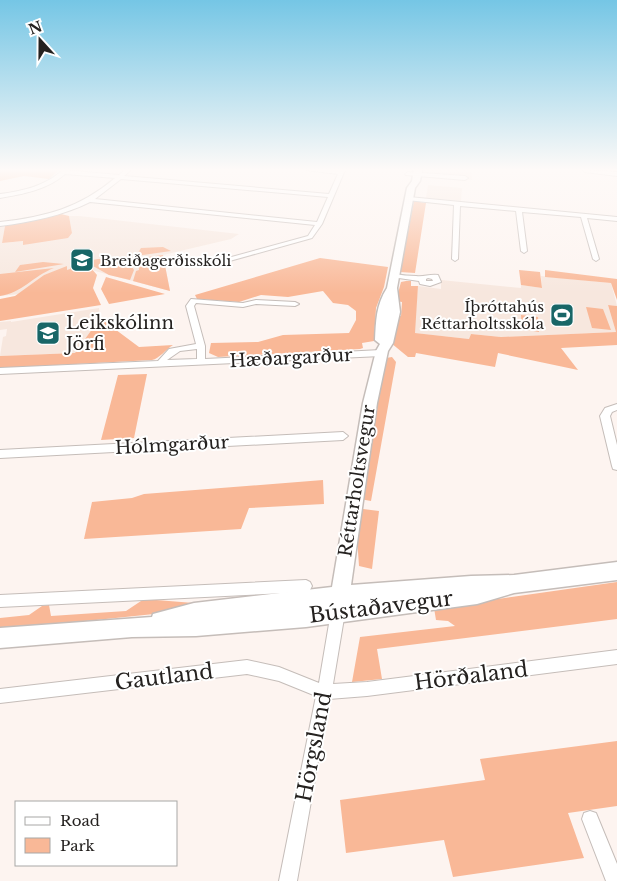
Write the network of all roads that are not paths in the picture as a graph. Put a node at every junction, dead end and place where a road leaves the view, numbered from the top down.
1 (59, 211) edge
2 (195, 211) edge
3 (325, 211) edge
4 (407, 211) edge
5 (457, 211) edge
6 (519, 211) edge
7 (542, 211) edge
8 (583, 215) junction
9 (617, 219) edge
10 (0, 224) edge
11 (319, 224) junction
12 (524, 251) dead end
13 (455, 259) dead end
14 (596, 259) dead end
15 (208, 265) dead end
16 (421, 279) dead end
17 (393, 282) junction
18 (295, 304) dead end
19 (201, 346) junction
20 (381, 352) junction
21 (200, 362) junction
22 (160, 364) junction
23 (0, 371) edge
24 (617, 407) edge
25 (343, 436) dead end
26 (614, 441) edge
27 (0, 454) edge
28 (617, 466) edge
29 (617, 571) edge
30 (306, 586) dead end
31 (257, 597) junction
32 (0, 601) edge
33 (339, 604) junction
34 (247, 622) junction
35 (132, 627) junction
36 (0, 638) edge
37 (617, 657) edge
38 (324, 692) junction
39 (0, 696) edge
40 (590, 819) dead end
41 (288, 881) edge
42 (615, 881) edge

1 - 10 street
2 - 11 street
3 - 11 street
4 - 17 street, Réttarholtsvegur
5 - 13 street
6 - 12 street
7 - 8 street
8 - 9 street
8 - 14 street
11 - 15 street
16 - 17 street
17 - 20 street, Réttarholtsvegur
18 - 19 street
19 - 21 street
19 - 22 street
20 - 21 street, Hæðargarður
20 - 33 street, Réttarholtsvegur
21 - 22 street, Hæðargarður
22 - 23 street, Hæðargarður
24 - 26 street
25 - 27 street, Hólmgarður
26 - 28 street
29 - 33 street, Bústaðavegur
30 - 31 street, Bústaðavegur
31 - 32 street, Bústaðavegur
31 - 33 street, Bústaðavegur
31 - 34 street
31 - 35 street, Bústaðavegur
33 - 34 street, Bústaðavegur
33 - 38 street, Hörgsland
34 - 35 street, Bústaðavegur
35 - 36 street, Bústaðavegur
37 - 38 street, Hörðaland
38 - 39 street, Gautland
38 - 41 street, Hörgsland
40 - 42 street

